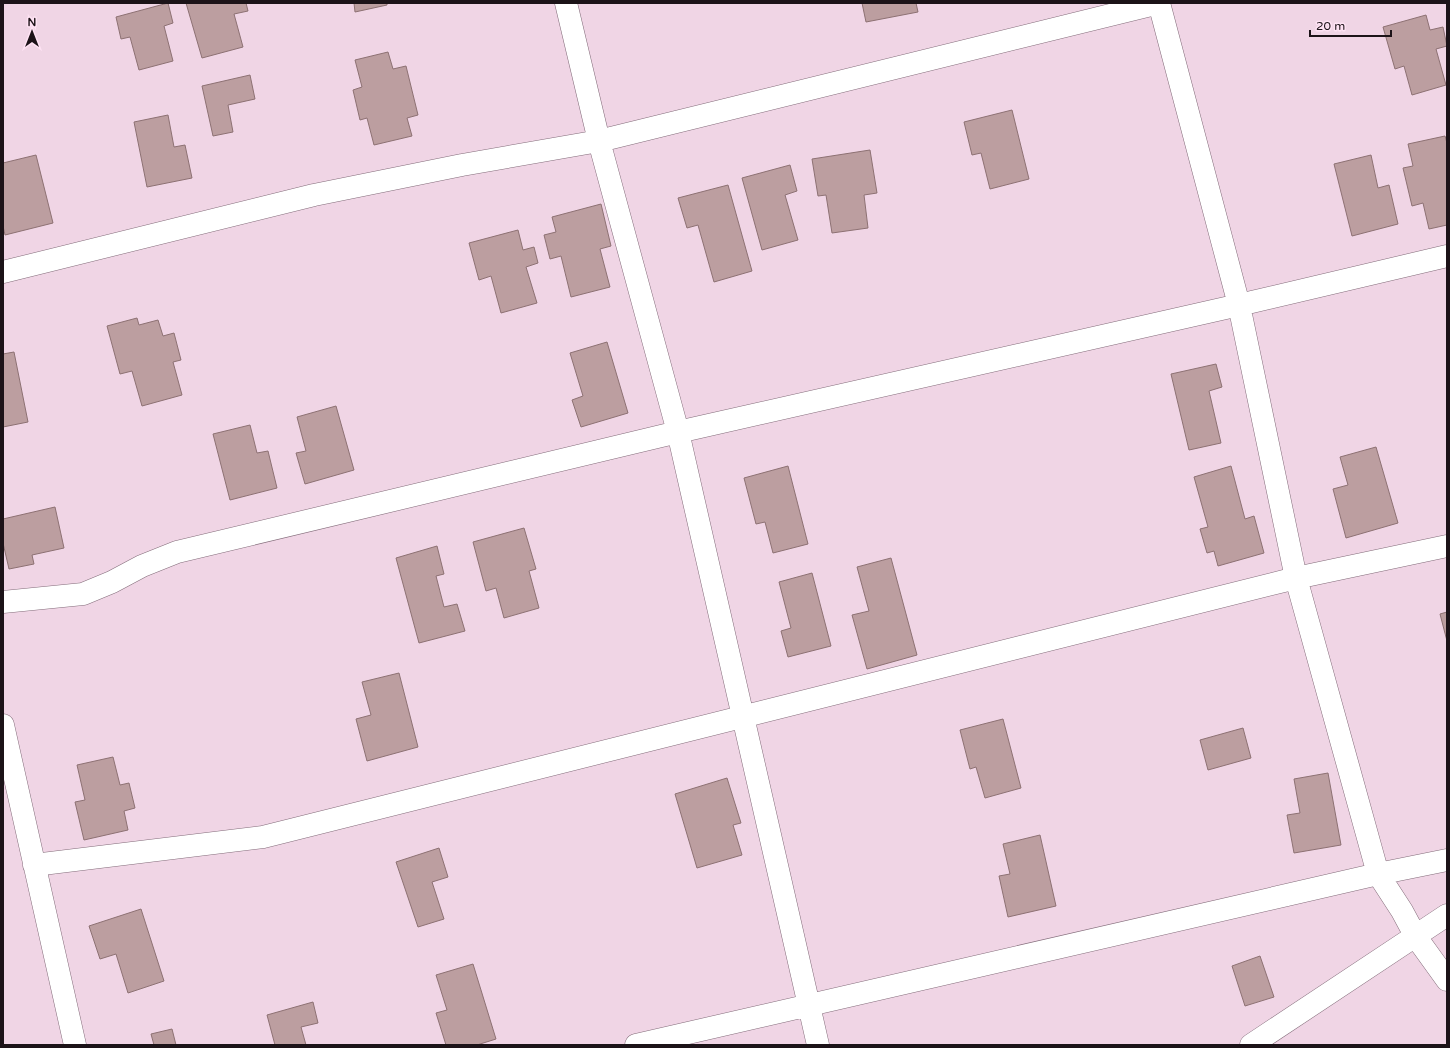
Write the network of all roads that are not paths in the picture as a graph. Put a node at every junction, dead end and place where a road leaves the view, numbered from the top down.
1 (566, 3) edge
2 (599, 141) junction
3 (1447, 256) edge
4 (3, 272) edge
5 (1239, 305) junction
6 (678, 432) junction
7 (1447, 546) edge
8 (1296, 578) junction
9 (3, 602) edge
10 (743, 717) junction
11 (3, 725) edge
12 (1447, 860) edge
13 (34, 865) junction
14 (1378, 874) junction
15 (1447, 915) edge
16 (1416, 937) junction
17 (1447, 980) edge
18 (808, 1006) junction
19 (75, 1045) edge
20 (636, 1045) edge
21 (818, 1045) edge
22 (1252, 1045) edge

1 - 2 street
2 - 4 street
2 - 5 street
2 - 6 street
3 - 5 street
5 - 6 street
5 - 8 street
6 - 9 street
6 - 10 street
7 - 8 street
8 - 10 street
8 - 14 street
10 - 13 street
10 - 18 street
11 - 13 street
12 - 14 street
13 - 19 street
14 - 16 street
14 - 18 street
15 - 16 street
16 - 17 street
16 - 22 street
18 - 20 street
18 - 21 street

